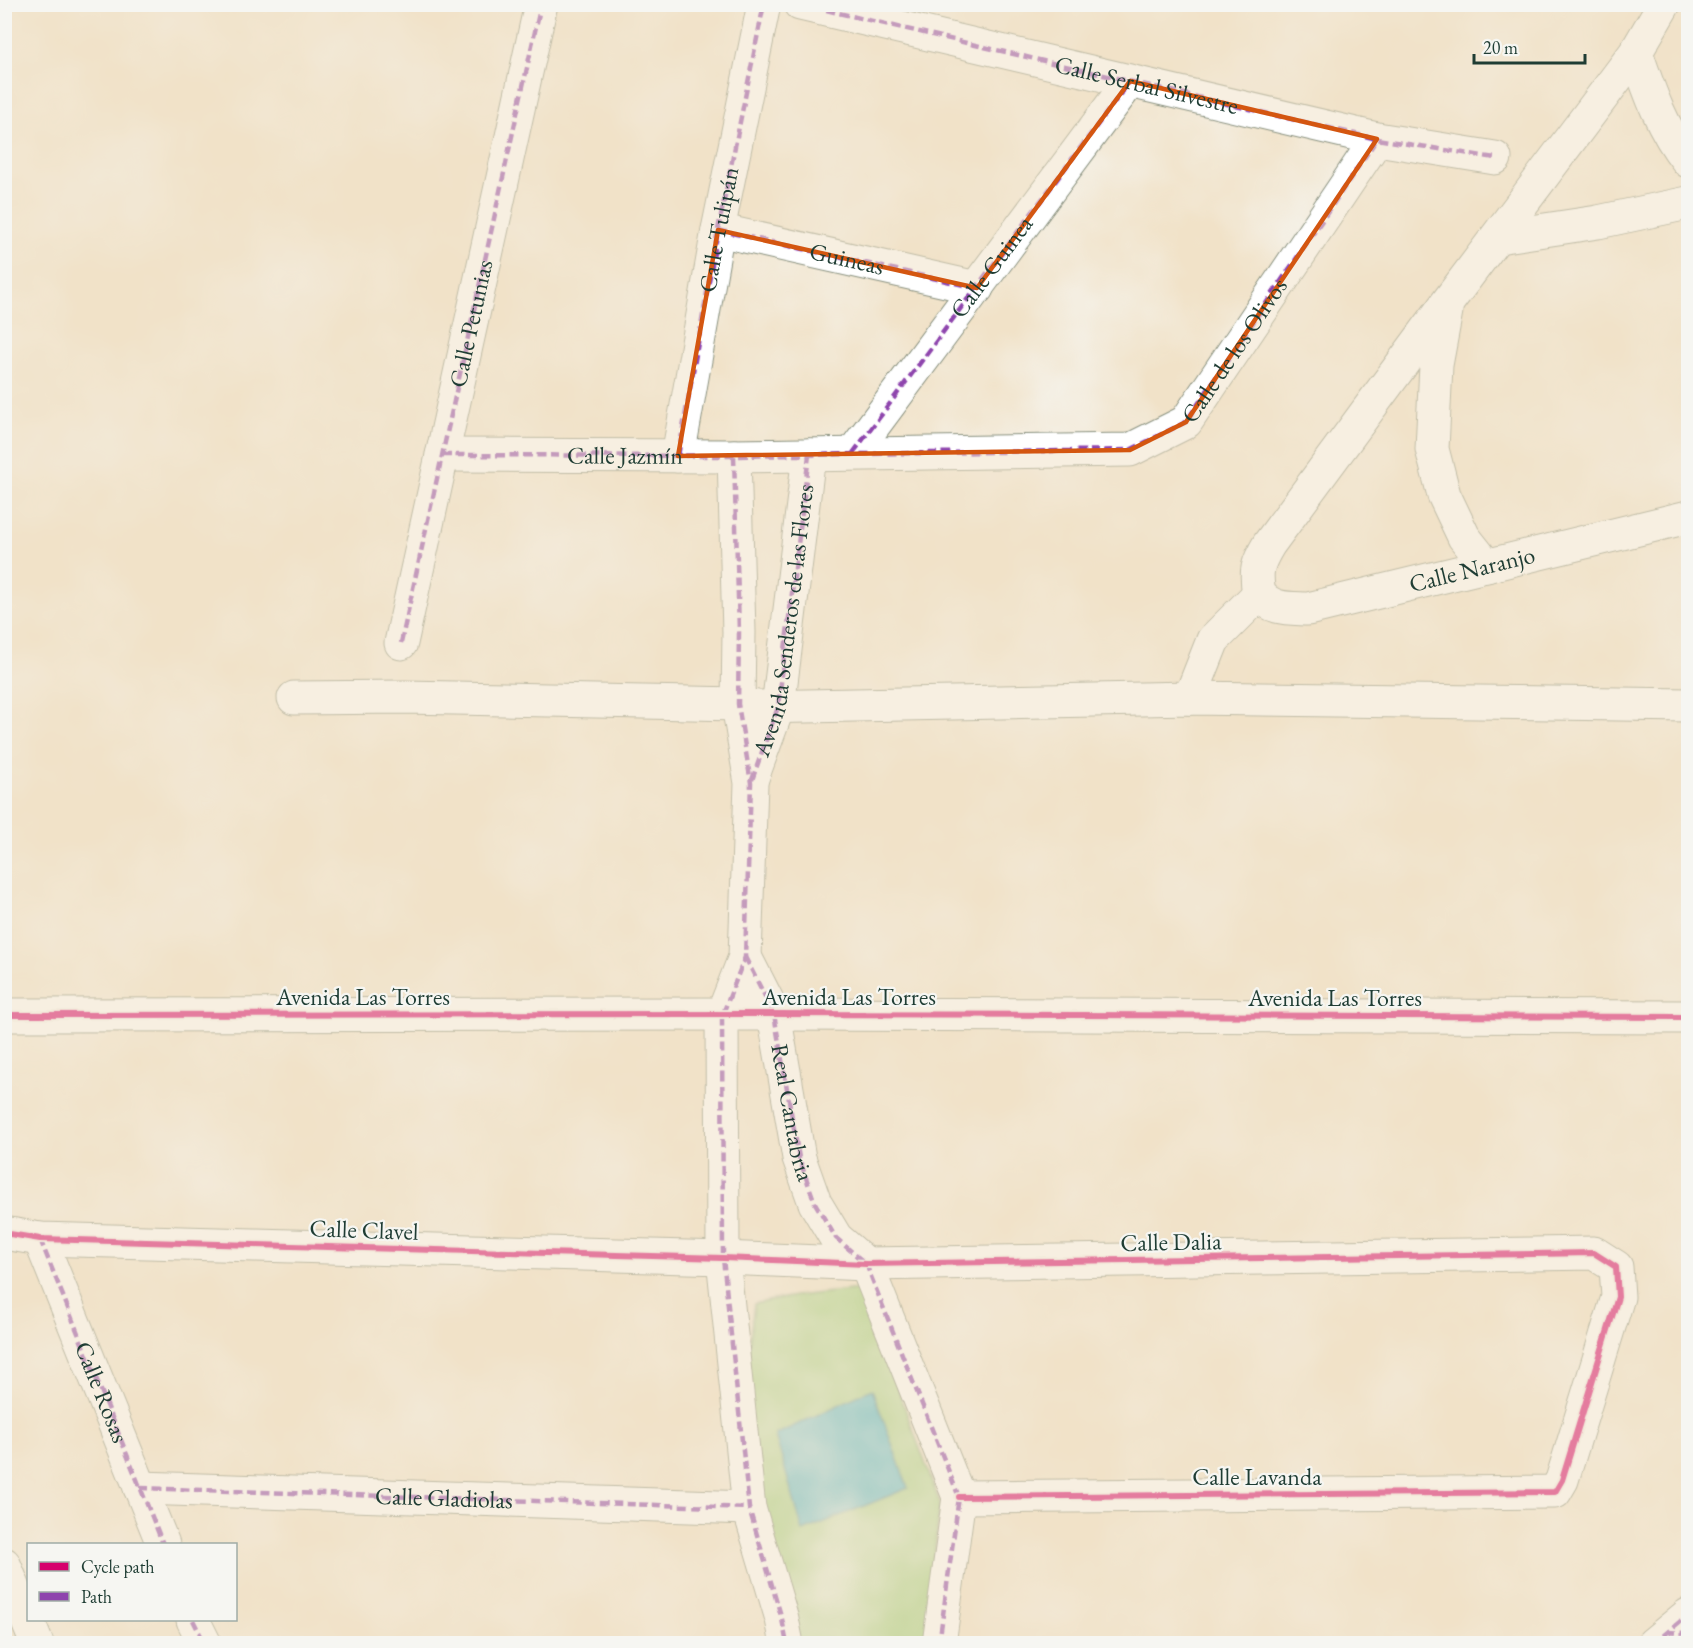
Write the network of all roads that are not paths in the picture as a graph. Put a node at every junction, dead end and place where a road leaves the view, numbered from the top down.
1 (541, 4) edge
2 (764, 4) edge
3 (800, 4) edge
4 (1664, 4) edge
5 (1636, 52) junction
6 (1130, 81) junction
7 (1377, 139) junction
8 (1495, 158) dead end
9 (1689, 161) edge
10 (1689, 203) edge
11 (718, 231) junction
12 (1498, 237) junction
13 (977, 288) junction
14 (1447, 303) junction
15 (853, 453) junction
16 (442, 455) junction
17 (809, 455) junction
18 (678, 456) junction
19 (734, 456) junction
20 (1689, 518) edge
21 (1487, 566) junction
22 (1259, 594) junction
23 (401, 643) dead end
24 (294, 698) dead end
25 (1190, 698) junction
26 (738, 704) junction
27 (1689, 705) edge
28 (778, 707) junction
29 (751, 783) junction
30 (745, 957) junction
31 (774, 1014) junction
32 (7, 1015) edge
33 (722, 1016) junction
34 (1689, 1017) edge
35 (4, 1233) edge
36 (40, 1239) junction
37 (723, 1258) junction
38 (866, 1264) junction
39 (140, 1488) junction
40 (1555, 1492) joint
41 (959, 1497) junction
42 (749, 1508) junction
43 (162, 1543) edge
44 (4, 1564) edge
45 (27, 1620) edge
46 (28, 1621) edge
47 (194, 1621) edge
48 (37, 1644) edge
49 (205, 1644) edge
50 (787, 1644) edge
51 (939, 1644) edge

1 - 16 street, Calle Petunias
2 - 11 street, Calle Tulipán
3 - 6 street, Calle Serbal Silvestre
4 - 5 street
5 - 9 street
5 - 12 street
6 - 7 street, Calle Serbal Silvestre
6 - 13 street, Calle Guinea
7 - 8 street, Calle Serbal Silvestre
7 - 15 street, Calle de los Olivos
10 - 12 street
11 - 13 street, Guineas
11 - 18 street, Calle Tulipán
12 - 14 street
13 - 15 street, Calle Guinea
14 - 21 street
14 - 22 street
15 - 17 street, Calle de los Olivos
16 - 18 street, Calle Jazmín
16 - 23 street, Calle Petunias
17 - 19 street, Calle Jazmín
17 - 28 street, Avenida Senderos de las Flores
18 - 19 street, Calle Jazmín
19 - 26 street, Avenida Senderos de las Flores
20 - 21 street, Calle Naranjo
21 - 22 street, Calle Naranjo
22 - 25 street
24 - 26 street
25 - 27 street
25 - 28 street
26 - 28 street
26 - 29 street, Avenida Senderos de las Flores
28 - 29 street, Avenida Senderos de las Flores
29 - 30 street, Avenida Senderos de las Flores
30 - 31 street, Real Cantabria
30 - 33 street
31 - 33 street, Avenida Las Torres
31 - 34 street, Avenida Las Torres
31 - 38 street, Real Cantabria
32 - 33 street, Avenida Las Torres
33 - 37 street
35 - 36 street, Calle Clavel
36 - 37 street, Calle Clavel
36 - 39 street, Calle Rosas
37 - 38 street, Calle Dalia
37 - 42 street
38 - 40 street, Calle Dalia
38 - 41 street, Real Cantabria
39 - 42 street, Calle Gladiolas
39 - 43 street, Calle Rosas
40 - 41 street, Calle Lavanda
41 - 51 street, Real Cantabria
42 - 50 street
44 - 45 street
46 - 48 street
47 - 49 street

